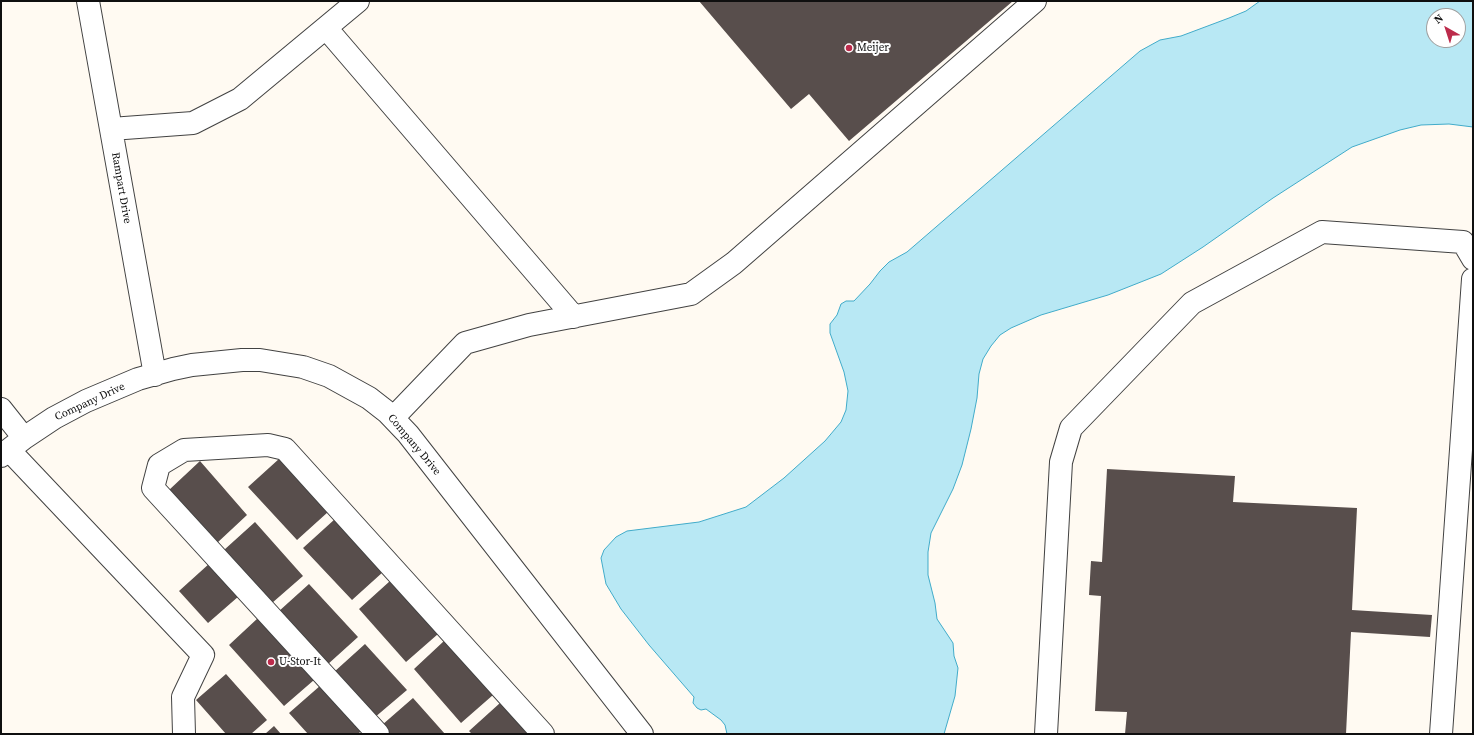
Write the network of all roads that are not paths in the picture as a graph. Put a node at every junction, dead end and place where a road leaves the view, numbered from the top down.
1 (88, 1) edge
2 (358, 1) edge
3 (1035, 1) edge
4 (326, 28) junction
5 (111, 129) junction
6 (1473, 259) edge
7 (1473, 279) edge
8 (574, 317) junction
9 (155, 375) junction
10 (1, 409) edge
11 (393, 418) junction
12 (11, 448) edge
13 (184, 734) edge
14 (378, 734) edge
15 (543, 734) edge
16 (642, 734) edge
17 (1046, 734) edge
18 (1441, 734) edge

1 - 5 street, Rampart Drive
2 - 4 street
3 - 8 street
4 - 5 street
4 - 8 street
5 - 9 street, Rampart Drive
6 - 17 street
7 - 18 street
8 - 11 street
9 - 11 street, Company Drive
9 - 12 street, Company Drive
10 - 12 street
11 - 16 street, Company Drive
12 - 13 street
14 - 15 street

